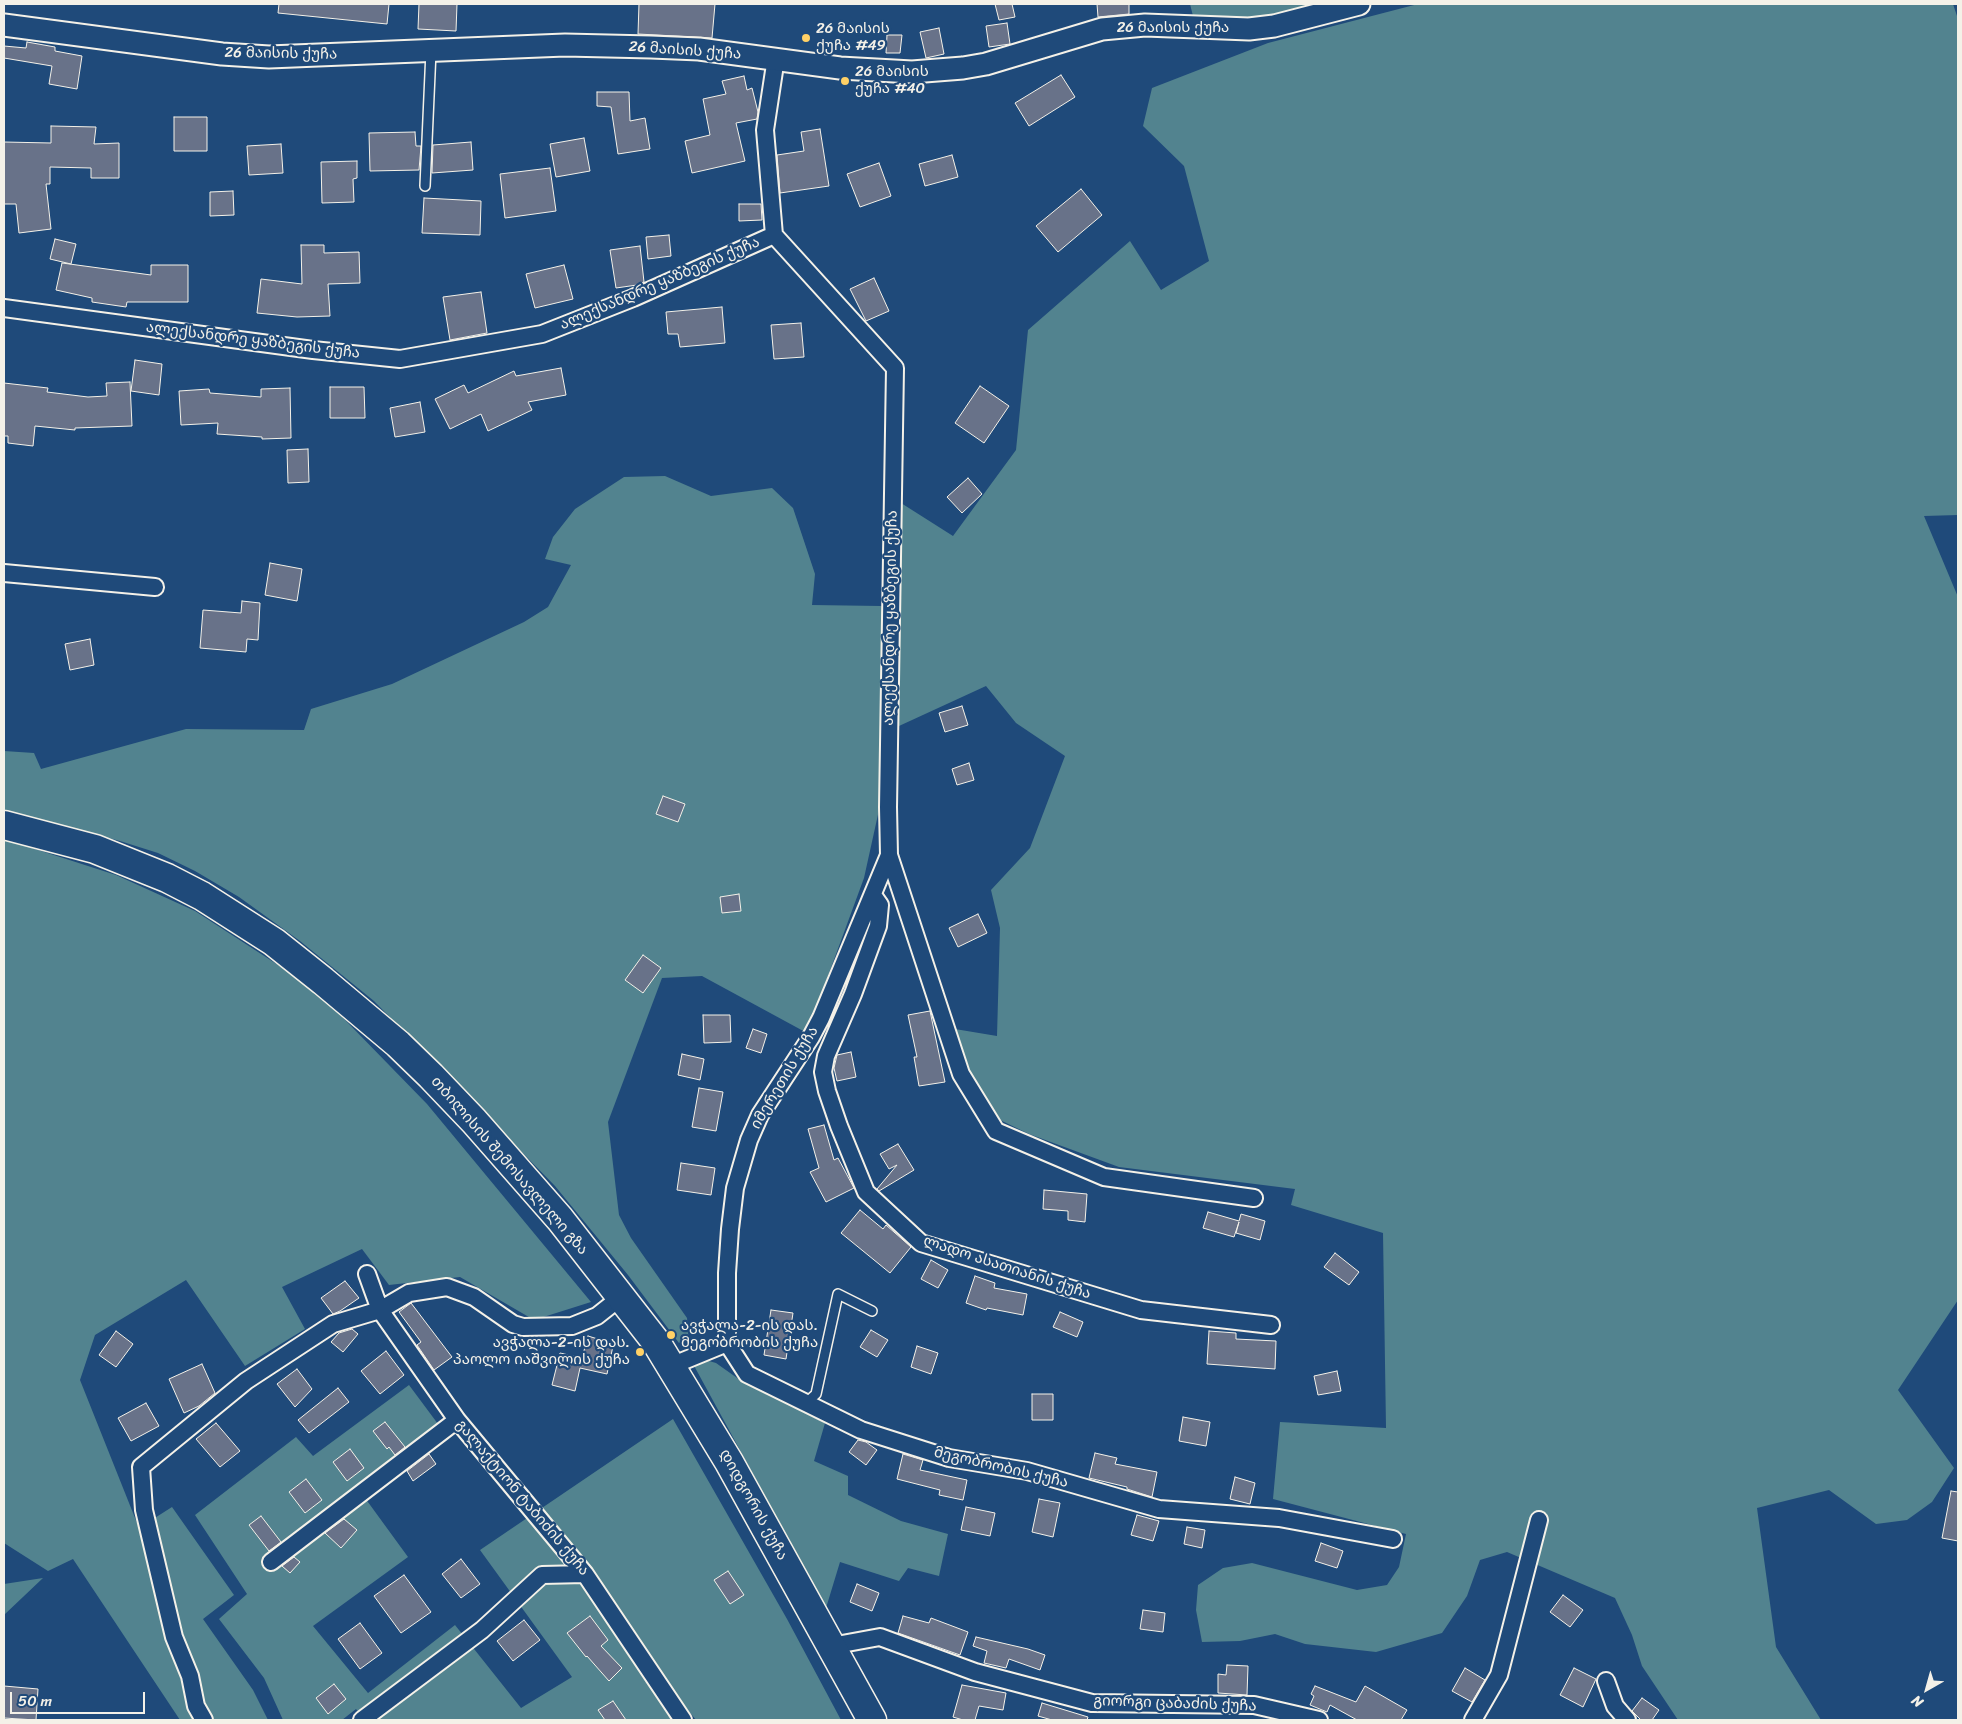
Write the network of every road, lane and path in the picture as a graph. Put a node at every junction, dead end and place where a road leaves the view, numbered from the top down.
1 (1359, 4) edge
2 (4, 25) edge
3 (431, 52) junction
4 (776, 58) junction
5 (425, 186) dead end
6 (774, 235) junction
7 (4, 308) edge
8 (4, 573) edge
9 (155, 587) dead end
10 (4, 825) edge
11 (890, 855) junction
12 (873, 895) junction
13 (1254, 1198) dead end
14 (367, 1274) dead end
15 (621, 1297) junction
16 (380, 1310) junction
17 (872, 1311) dead end
18 (1271, 1325) dead end
19 (727, 1343) junction
20 (672, 1366) junction
21 (806, 1403) junction
22 (457, 1420) junction
23 (1539, 1520) dead end
24 (1393, 1540) dead end
25 (271, 1562) dead end
26 (585, 1574) junction
27 (831, 1646) junction
28 (1606, 1681) dead end
29 (204, 1720) edge
30 (362, 1720) edge
31 (683, 1720) edge
32 (872, 1720) edge
33 (1319, 1720) edge
34 (1473, 1720) edge
35 (1626, 1720) edge

1 - 4 street, 26 მაისის ქუჩა
2 - 3 street, 26 მაისის ქუჩა
3 - 4 street, 26 მაისის ქუჩა
3 - 5 lane
4 - 6 street
6 - 7 street, ალექსანდრე ყაზბეგის ქუჩა
6 - 11 street, ალექსანდრე ყაზბეგის ქუჩა
8 - 9 street
10 - 15 highway, თბილისის შემოსავლელი გზა
11 - 12 street, იმერეთის ქუჩა
11 - 13 street
12 - 18 street, ლადო ასათიანის ქუჩა
12 - 19 street, იმერეთის ქუჩა
14 - 16 street, გალაქტიონ ტაბიძის ქუჩა
15 - 16 street
15 - 20 highway, დიდგორის ქუჩა
16 - 22 street, გალაქტიონ ტაბიძის ქუჩა
16 - 29 street
17 - 21 lane
19 - 20 street
19 - 21 street, მეგობრობის ქუჩა
20 - 27 highway, დიდგორის ქუჩა
21 - 24 street, მეგობრობის ქუჩა
22 - 25 street
22 - 26 street, გალაქტიონ ტაბიძის ქუჩა
23 - 34 street
26 - 30 street
26 - 31 street, გალაქტიონ ტაბიძის ქუჩა
27 - 32 highway, დიდგორის ქუჩა
27 - 33 street, გიორგი ცაბაძის ქუჩა
28 - 35 street

